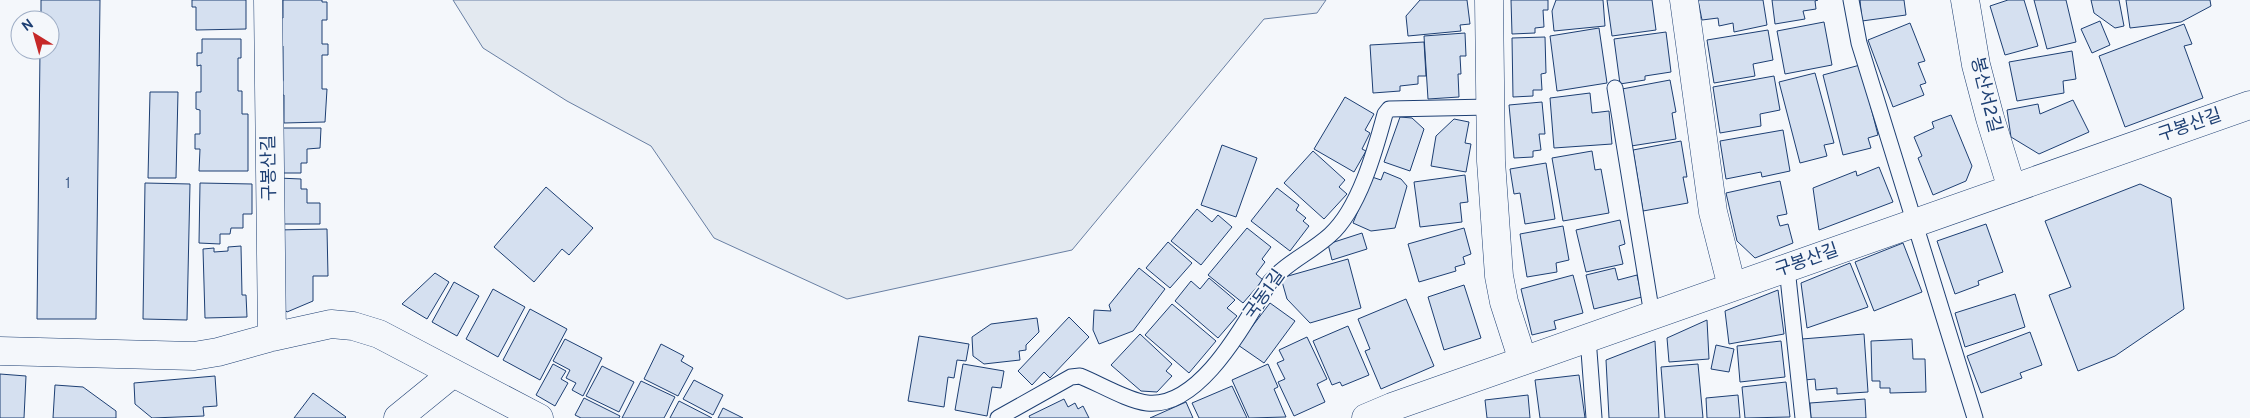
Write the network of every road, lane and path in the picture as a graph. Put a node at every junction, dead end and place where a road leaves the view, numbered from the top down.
1 (268, 0) edge
2 (1489, 0) edge
3 (1684, 0) edge
4 (1851, 0) edge
5 (1965, 0) edge
6 (1615, 88) dead end
7 (2250, 105) edge
8 (1490, 107) junction
9 (2012, 189) junction
10 (1914, 223) junction
11 (1788, 268) junction
12 (1732, 287) junction
13 (1652, 315) junction
14 (272, 337) junction
15 (1588, 338) junction
16 (0, 351) edge
17 (1523, 361) junction
18 (452, 374) junction
19 (1392, 412) edge
20 (398, 418) edge
21 (539, 418) edge
22 (998, 418) edge
23 (1366, 418) edge
24 (1594, 418) edge
25 (1803, 418) edge
26 (1975, 418) edge

1 - 14 street, 구봉산길
2 - 8 street
3 - 12 street
4 - 10 lane
5 - 9 street, 봉산서2길
6 - 13 lane
7 - 9 street, 구봉산길
8 - 17 street
8 - 22 lane, 국동1길
9 - 10 street, 구봉산길
10 - 11 street, 구봉산길
10 - 26 lane
11 - 12 street, 구봉산길
11 - 25 lane
12 - 13 street, 구봉산길
13 - 15 street, 구봉산길
14 - 16 street
14 - 18 street
15 - 17 street, 구봉산길
15 - 24 lane
17 - 19 street, 구봉산길
18 - 20 street
18 - 21 street
19 - 23 street, 구봉산길

